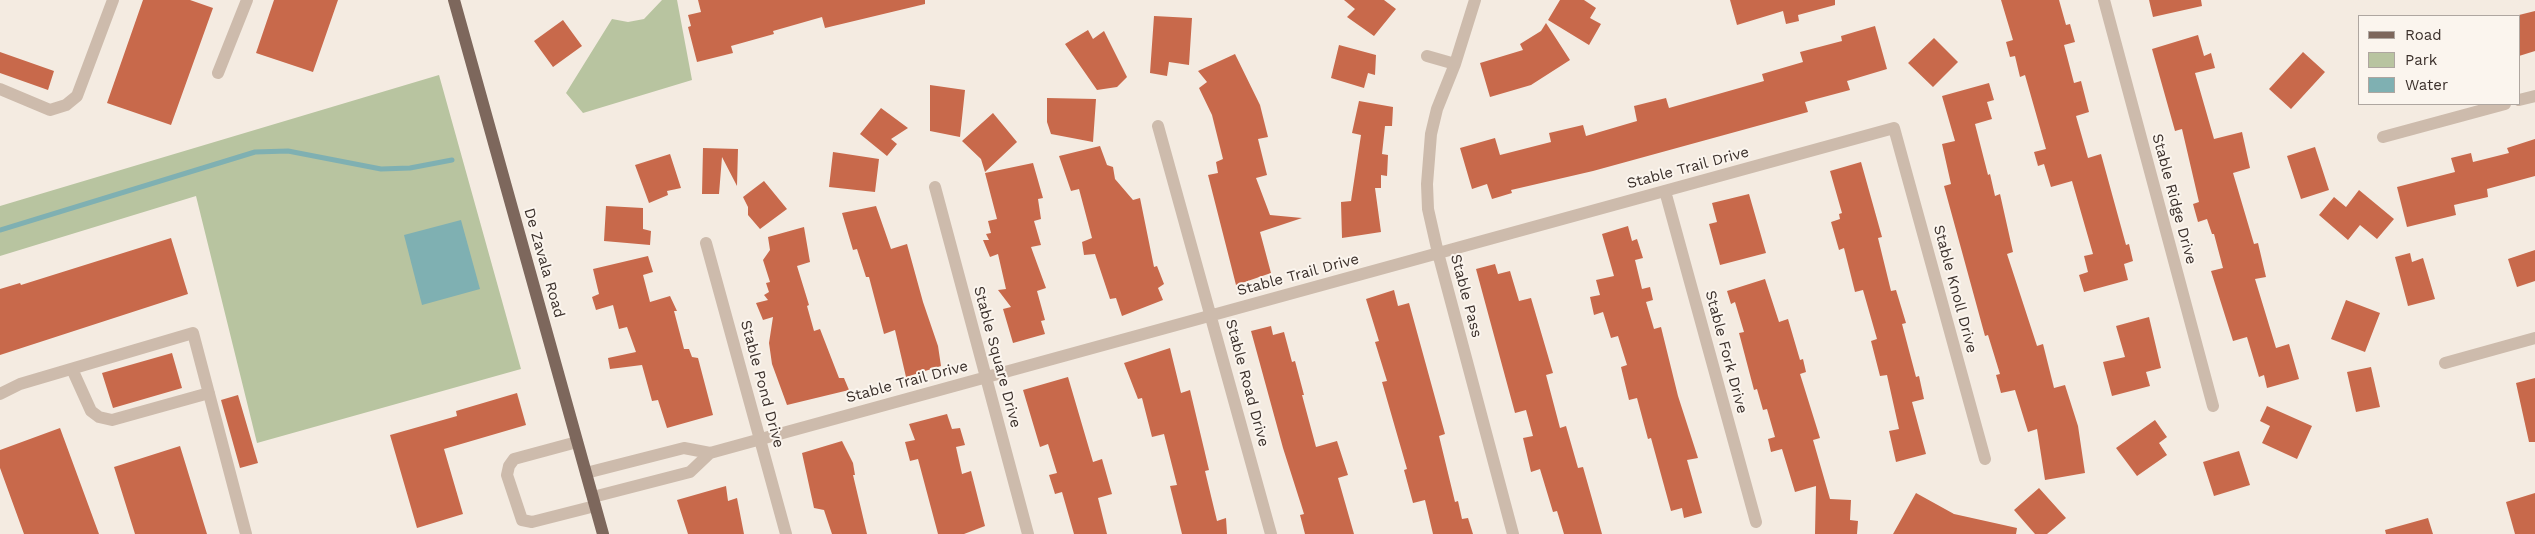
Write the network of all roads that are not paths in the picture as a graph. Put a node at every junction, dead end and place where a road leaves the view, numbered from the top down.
1 (113, 0) edge
2 (247, 0) edge
3 (454, 0) edge
4 (1475, 0) edge
5 (2104, 0) edge
6 (1427, 56) dead end
7 (1455, 64) junction
8 (218, 73) dead end
9 (0, 90) edge
10 (2535, 96) edge
11 (2520, 100) edge
12 (2502, 105) edge
13 (1158, 126) dead end
14 (1894, 128) joint
15 (2383, 137) dead end
16 (935, 187) dead end
17 (1665, 191) junction
18 (706, 243) dead end
19 (1438, 253) junction
20 (1211, 315) junction
21 (2535, 338) edge
22 (2445, 363) dead end
23 (72, 369) junction
24 (985, 378) junction
25 (209, 393) junction
26 (0, 394) edge
27 (2213, 406) dead end
28 (760, 439) junction
29 (577, 442) junction
30 (710, 453) junction
31 (1985, 459) dead end
32 (586, 473) junction
33 (594, 502) junction
34 (1756, 522) dead end
35 (246, 534) edge
36 (603, 534) edge
37 (786, 534) edge
38 (1028, 534) edge
39 (1271, 534) edge
40 (1513, 534) edge

1 - 9 street
2 - 8 street
3 - 29 main road, De Zavala Road
4 - 7 street, Stable Pass
5 - 27 street, Stable Ridge Drive
6 - 7 street
7 - 19 street, Stable Pass
10 - 11 street
12 - 15 street
13 - 20 street, Stable Road Drive
14 - 17 street, Stable Trail Drive
14 - 31 street, Stable Knoll Drive
16 - 24 street, Stable Square Drive
17 - 19 street, Stable Trail Drive
17 - 34 street, Stable Fork Drive
18 - 28 street, Stable Pond Drive
19 - 20 street, Stable Trail Drive
19 - 40 street, Stable Pass
20 - 24 street, Stable Trail Drive
20 - 39 street, Stable Road Drive
21 - 22 street
23 - 25 street
23 - 25 street
23 - 26 street
24 - 28 street, Stable Trail Drive
24 - 38 street, Stable Square Drive
25 - 35 street
28 - 30 street, Stable Trail Drive
28 - 37 street, Stable Pond Drive
29 - 32 main road, De Zavala Road
29 - 33 street, Stable Trail Drive
30 - 32 street, Stable Trail Drive
30 - 33 street, Stable Trail Drive
32 - 33 main road, De Zavala Road
33 - 36 main road, De Zavala Road

